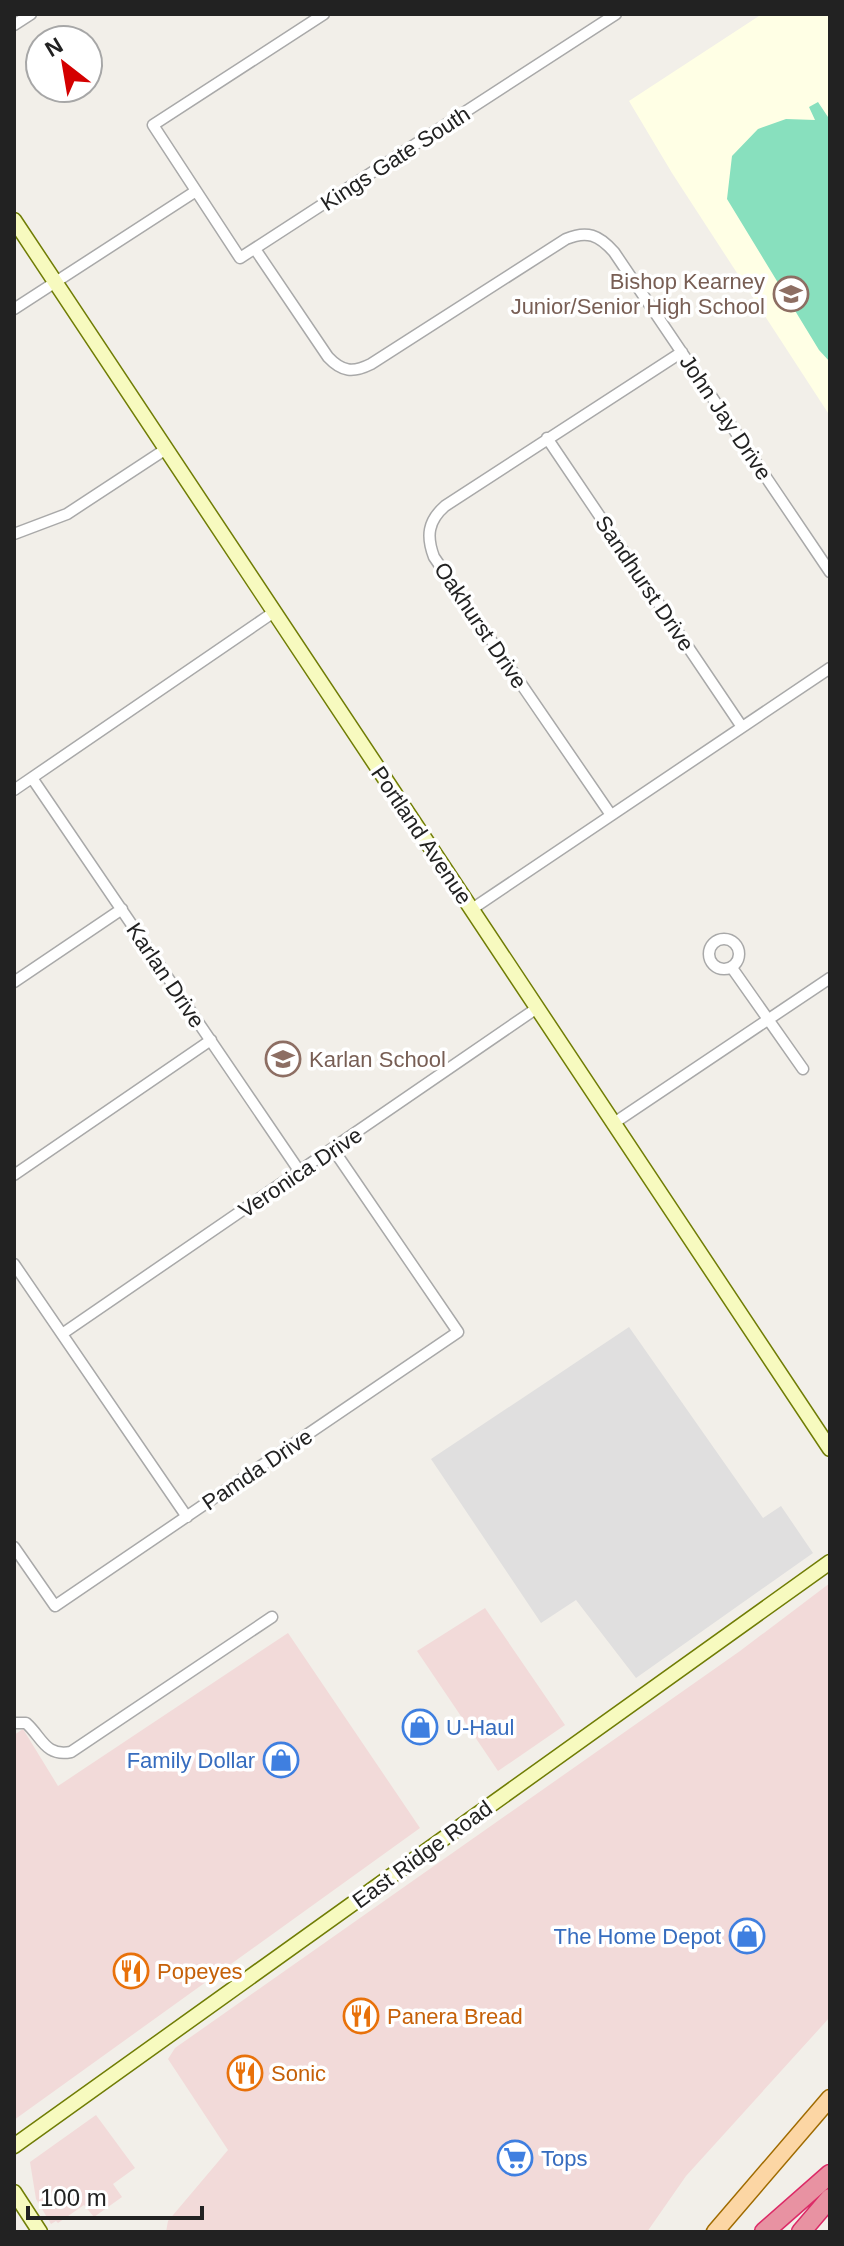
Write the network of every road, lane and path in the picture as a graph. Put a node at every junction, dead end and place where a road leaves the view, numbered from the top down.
1 (31, 14) edge
2 (324, 14) edge
3 (616, 14) edge
4 (14, 25) edge
5 (196, 191) junction
6 (14, 220) edge
7 (255, 249) junction
8 (55, 281) junction
9 (14, 309) edge
10 (682, 352) junction
11 (547, 438) junction
12 (166, 449) junction
13 (14, 534) edge
14 (830, 572) edge
15 (274, 612) junction
16 (830, 668) edge
17 (742, 727) junction
18 (32, 778) junction
19 (14, 790) edge
20 (611, 815) junction
21 (122, 909) junction
22 (472, 909) junction
23 (732, 968) dead end
24 (830, 978) edge
25 (14, 982) edge
26 (537, 1008) junction
27 (769, 1020) junction
28 (211, 1040) junction
29 (803, 1069) dead end
30 (614, 1123) junction
31 (333, 1149) junction
32 (300, 1172) junction
33 (14, 1175) edge
34 (14, 1264) edge
35 (62, 1334) junction
36 (830, 1449) edge
37 (187, 1517) junction
38 (14, 1547) edge
39 (830, 1562) edge
40 (272, 1617) dead end
41 (14, 1723) edge
42 (830, 2098) edge
43 (14, 2146) edge
44 (830, 2174) edge
45 (14, 2192) edge
46 (830, 2198) edge
47 (40, 2232) edge
48 (715, 2232) edge
49 (764, 2232) edge
50 (801, 2232) edge

1 - 4 street
2 - 5 street
3 - 7 street, Kings Gate South
5 - 7 street
5 - 8 street
6 - 8 main road, Portland Avenue
7 - 10 street, John Jay Drive
8 - 9 street
8 - 12 main road, Portland Avenue
10 - 11 street, Oakhurst Drive
10 - 14 street, John Jay Drive
11 - 17 street, Sandhurst Drive
11 - 20 street, Oakhurst Drive
12 - 13 street
12 - 15 main road, Portland Avenue
15 - 18 street
15 - 22 main road, Portland Avenue
16 - 17 street
17 - 20 street
18 - 19 street
18 - 21 street, Karlan Drive
20 - 22 street
21 - 25 street
21 - 28 street, Karlan Drive
22 - 26 main road, Portland Avenue
23 - 27 street
24 - 27 street
26 - 30 main road, Portland Avenue
26 - 31 street, Veronica Drive
27 - 29 street
27 - 30 street
28 - 32 street, Karlan Drive
28 - 33 street
30 - 36 main road, Portland Avenue
31 - 32 street, Veronica Drive
31 - 37 street, Pamda Drive
32 - 35 street, Veronica Drive
34 - 35 street
35 - 37 street
37 - 38 street, Pamda Drive
39 - 43 main road, East Ridge Road
40 - 41 street
42 - 48 main road
44 - 49 highway
45 - 47 main road
46 - 50 highway

